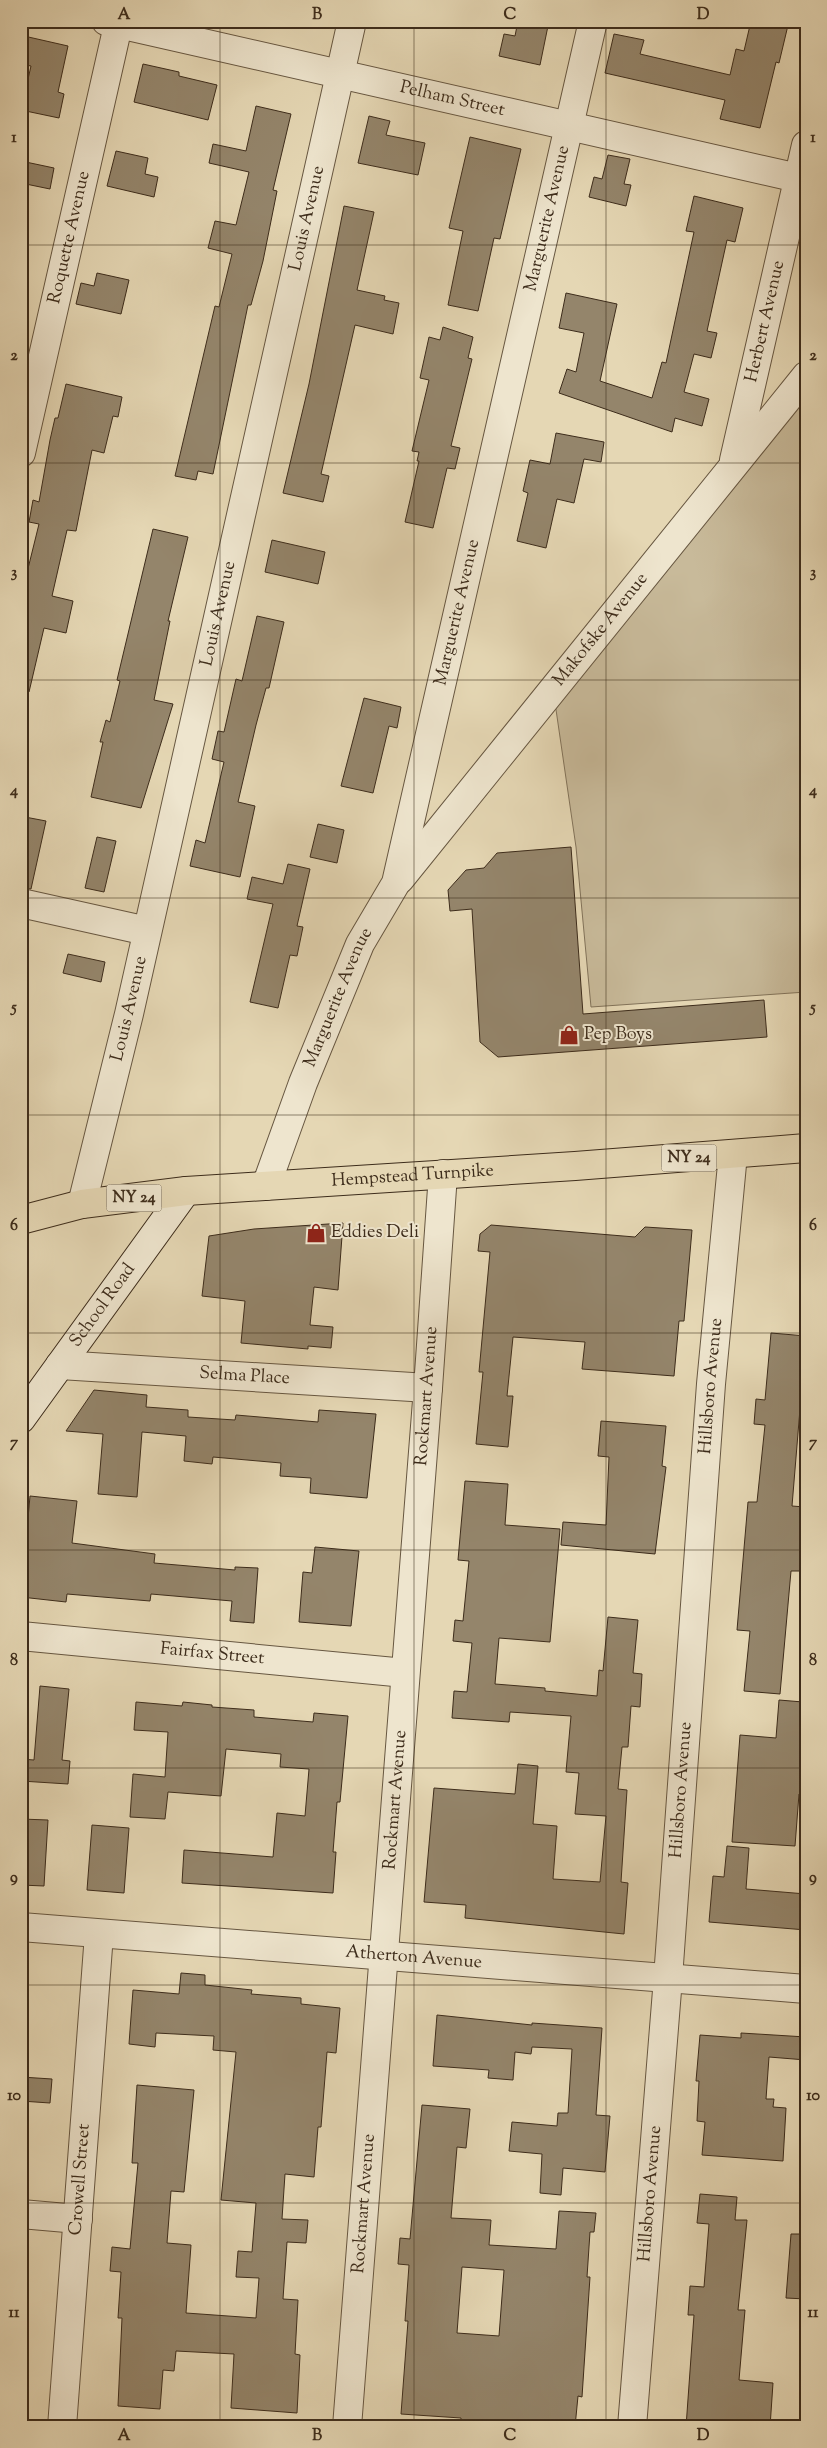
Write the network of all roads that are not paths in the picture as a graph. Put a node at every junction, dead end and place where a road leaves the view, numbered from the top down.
1 (352, 21) edge
2 (593, 21) edge
3 (115, 22) edge
4 (340, 74) junction
5 (567, 126) junction
6 (806, 145) edge
7 (798, 178) junction
8 (806, 376) edge
9 (21, 453) edge
10 (732, 467) junction
11 (396, 883) junction
12 (21, 904) edge
13 (147, 931) junction
14 (806, 1148) edge
15 (733, 1154) junction
16 (443, 1174) junction
17 (266, 1186) junction
18 (186, 1192) junction
19 (82, 1204) junction
20 (21, 1220) edge
21 (60, 1365) junction
22 (428, 1388) junction
23 (21, 1419) edge
24 (21, 1636) edge
25 (405, 1673) junction
26 (21, 1927) edge
27 (99, 1934) junction
28 (384, 1956) junction
29 (668, 1978) junction
30 (806, 1989) edge
31 (21, 2214) edge
32 (78, 2219) junction
33 (62, 2427) edge
34 (347, 2427) edge
35 (632, 2427) edge

1 - 4 street, Louis Avenue
2 - 5 street, Marguerite Avenue
3 - 4 street, Pelham Street
3 - 9 street, Roquette Avenue
4 - 5 street, Pelham Street
4 - 13 street, Louis Avenue
5 - 7 street, Pelham Street
5 - 11 street, Marguerite Avenue
6 - 7 street, Herbert Avenue
7 - 10 street, Herbert Avenue
8 - 10 street, Makofske Avenue
10 - 11 street, Makofske Avenue
11 - 17 street, Marguerite Avenue
12 - 13 street
13 - 19 street, Louis Avenue
14 - 15 main road, Hempstead Turnpike / NY 24
15 - 16 main road, Hempstead Turnpike / NY 24
15 - 29 street, Hillsboro Avenue
16 - 17 main road, Hempstead Turnpike / NY 24
16 - 22 street, Rockmart Avenue
17 - 18 main road, Hempstead Turnpike / NY 24
18 - 19 main road, Hempstead Turnpike / NY 24
18 - 21 street, School Road
19 - 20 main road, Hempstead Turnpike / NY 24
21 - 22 street, Selma Place
21 - 23 street, School Road
22 - 25 street, Rockmart Avenue
24 - 25 street, Fairfax Street
25 - 28 street, Rockmart Avenue
26 - 27 street, Atherton Avenue
27 - 28 street, Atherton Avenue
27 - 32 street, Crowell Street
28 - 29 street, Atherton Avenue
28 - 34 street, Rockmart Avenue
29 - 30 street, Atherton Avenue
29 - 35 street, Hillsboro Avenue
31 - 32 street
32 - 33 street, Crowell Street

